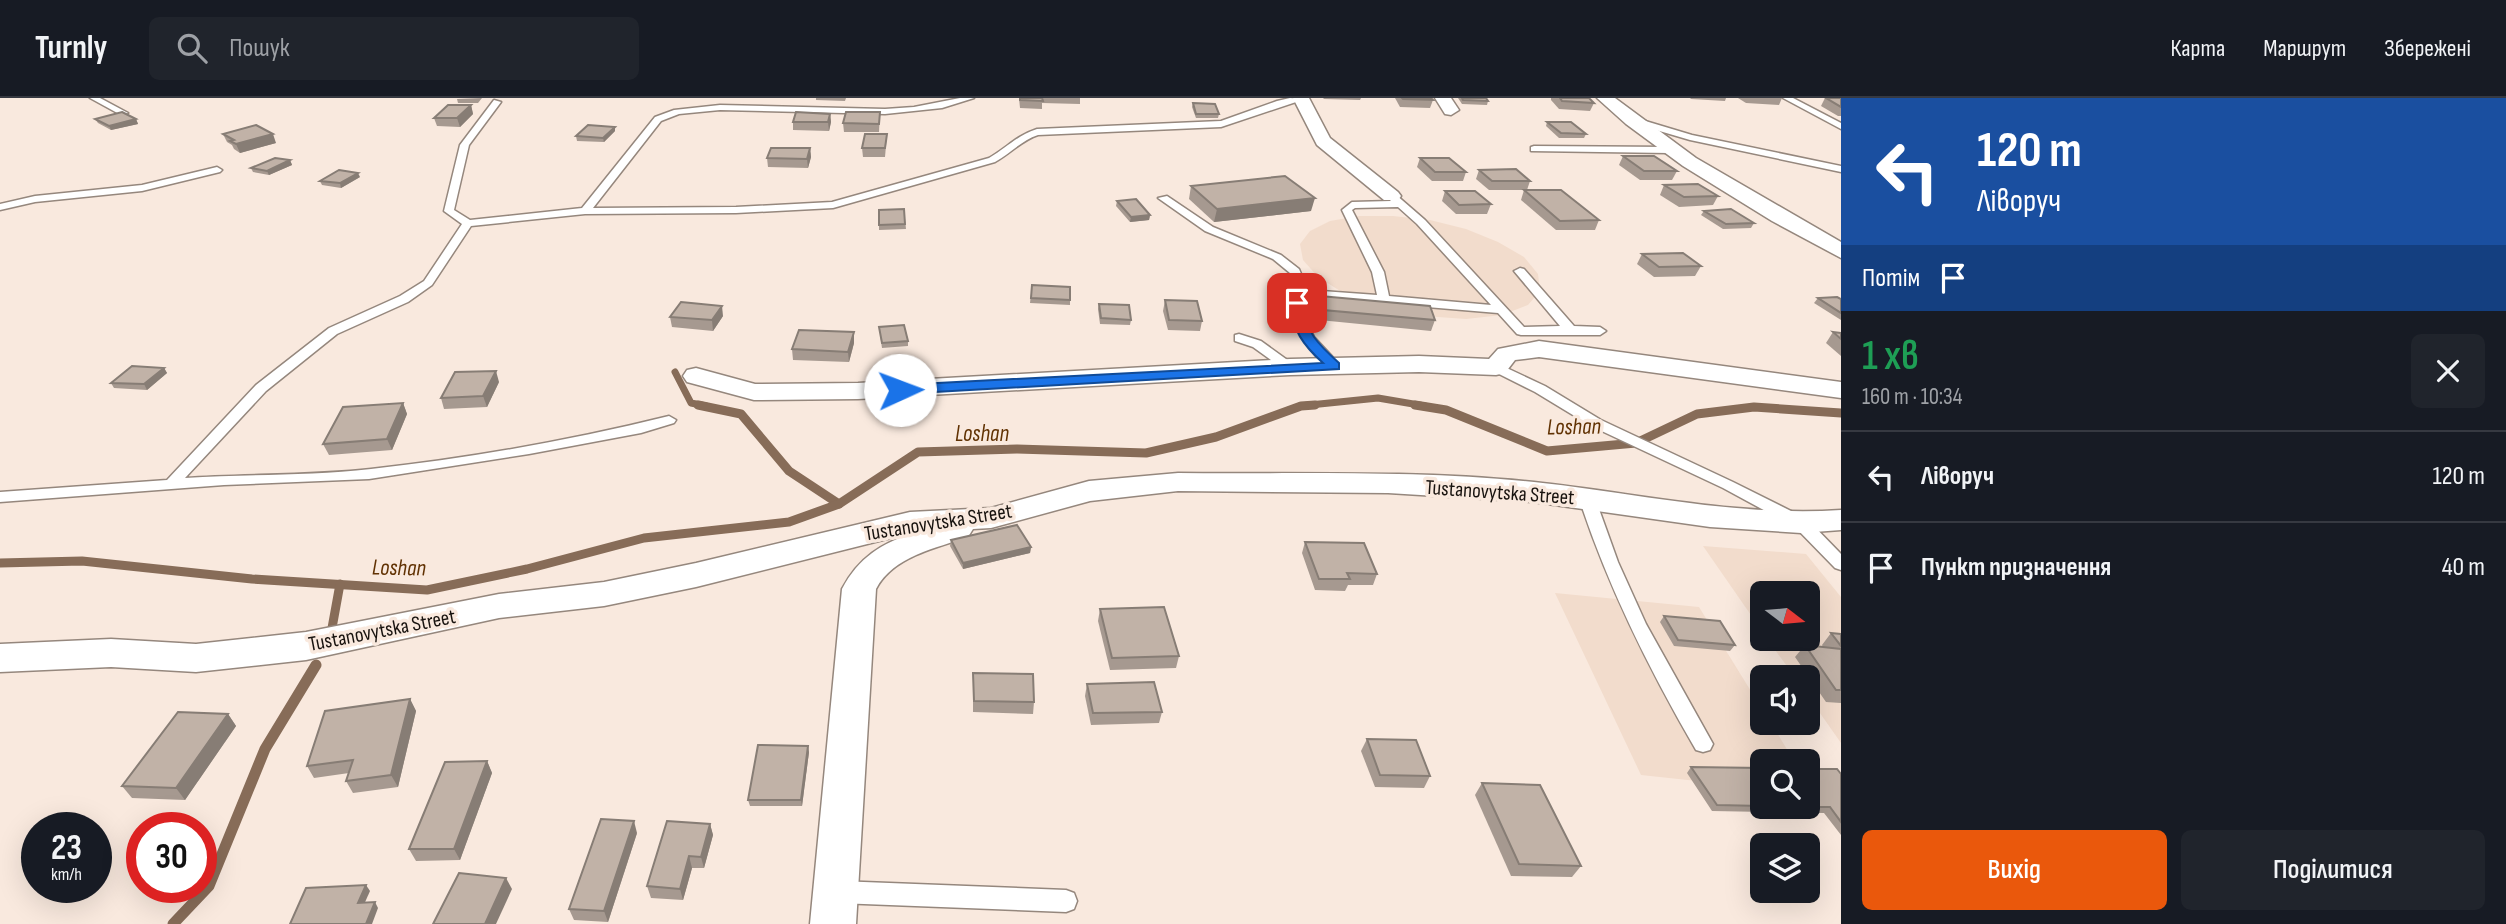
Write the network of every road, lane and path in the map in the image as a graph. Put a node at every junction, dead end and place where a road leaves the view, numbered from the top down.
1 (94, 98) edge
2 (970, 98) edge
3 (1301, 98) edge
4 (1605, 98) edge
5 (1787, 98) edge
6 (497, 102) dead end
7 (124, 113) edge
8 (1629, 119) junction
9 (1841, 127) edge
10 (1534, 149) dead end
11 (1669, 150) junction
12 (1841, 169) edge
13 (217, 170) dead end
14 (1163, 198) dead end
15 (1396, 200) junction
16 (0, 207) edge
17 (585, 211) junction
18 (468, 223) junction
19 (1841, 251) edge
20 (1521, 271) dead end
21 (1304, 294) junction
22 (1384, 299) junction
23 (1502, 310) junction
24 (1570, 330) junction
25 (1600, 331) dead end
26 (1239, 338) dead end
27 (1334, 366) junction
28 (1496, 367) junction
29 (1290, 368) junction
30 (696, 376) dead end
31 (1841, 390) edge
32 (669, 420) dead end
33 (172, 484) junction
34 (0, 497) edge
35 (1587, 498) junction
36 (991, 518) junction
37 (1841, 520) edge
38 (1801, 523) junction
39 (1841, 527) edge
40 (1841, 564) edge
41 (8, 666) edge
42 (1703, 744) dead end
43 (1066, 901) dead end
44 (834, 908) edge

1 - 7 lane
2 - 17 lane
3 - 15 street
3 - 17 lane
4 - 8 street
5 - 9 lane
6 - 18 lane
8 - 11 street
8 - 12 lane
10 - 11 lane
11 - 19 street
13 - 16 lane
14 - 21 lane
15 - 22 lane
15 - 23 lane
17 - 18 lane
18 - 33 lane
20 - 24 lane
21 - 22 lane
21 - 27 lane
22 - 23 lane
23 - 24 lane
24 - 25 lane
26 - 29 lane
27 - 28 street
27 - 29 street
28 - 31 street
28 - 38 lane
29 - 30 street
32 - 33 lane
33 - 34 lane
35 - 36 street, Tustanovytska Street
35 - 38 street, Tustanovytska Street
35 - 42 lane
36 - 41 street, Tustanovytska Street
36 - 44 street
37 - 38 street, Tustanovytska Street
38 - 39 lane
38 - 40 lane
43 - 44 lane

